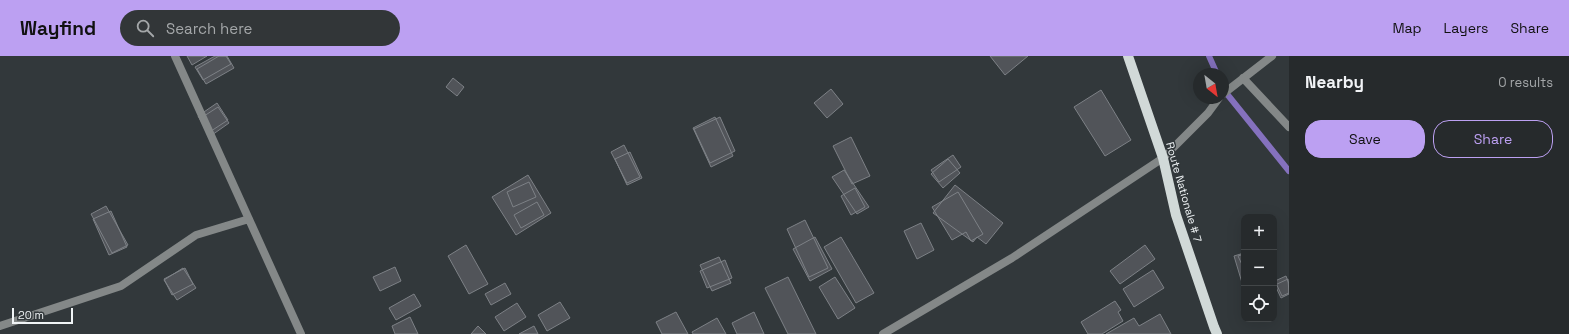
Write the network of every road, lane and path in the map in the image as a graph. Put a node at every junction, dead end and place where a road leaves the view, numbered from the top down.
1 (175, 56) edge
2 (1128, 56) edge
3 (1272, 56) edge
4 (1243, 78) junction
5 (1229, 89) edge
6 (1215, 104) edge
7 (1289, 127) edge
8 (1163, 158) junction
9 (249, 219) junction
10 (0, 326) edge
11 (301, 334) edge
12 (883, 334) edge
13 (1217, 334) edge

1 - 9 street
2 - 8 main road, Route Nationale # 7
3 - 4 street
4 - 5 street
4 - 7 street
6 - 8 street
8 - 12 street
8 - 13 main road, Route Nationale # 7
9 - 10 street
9 - 11 street

